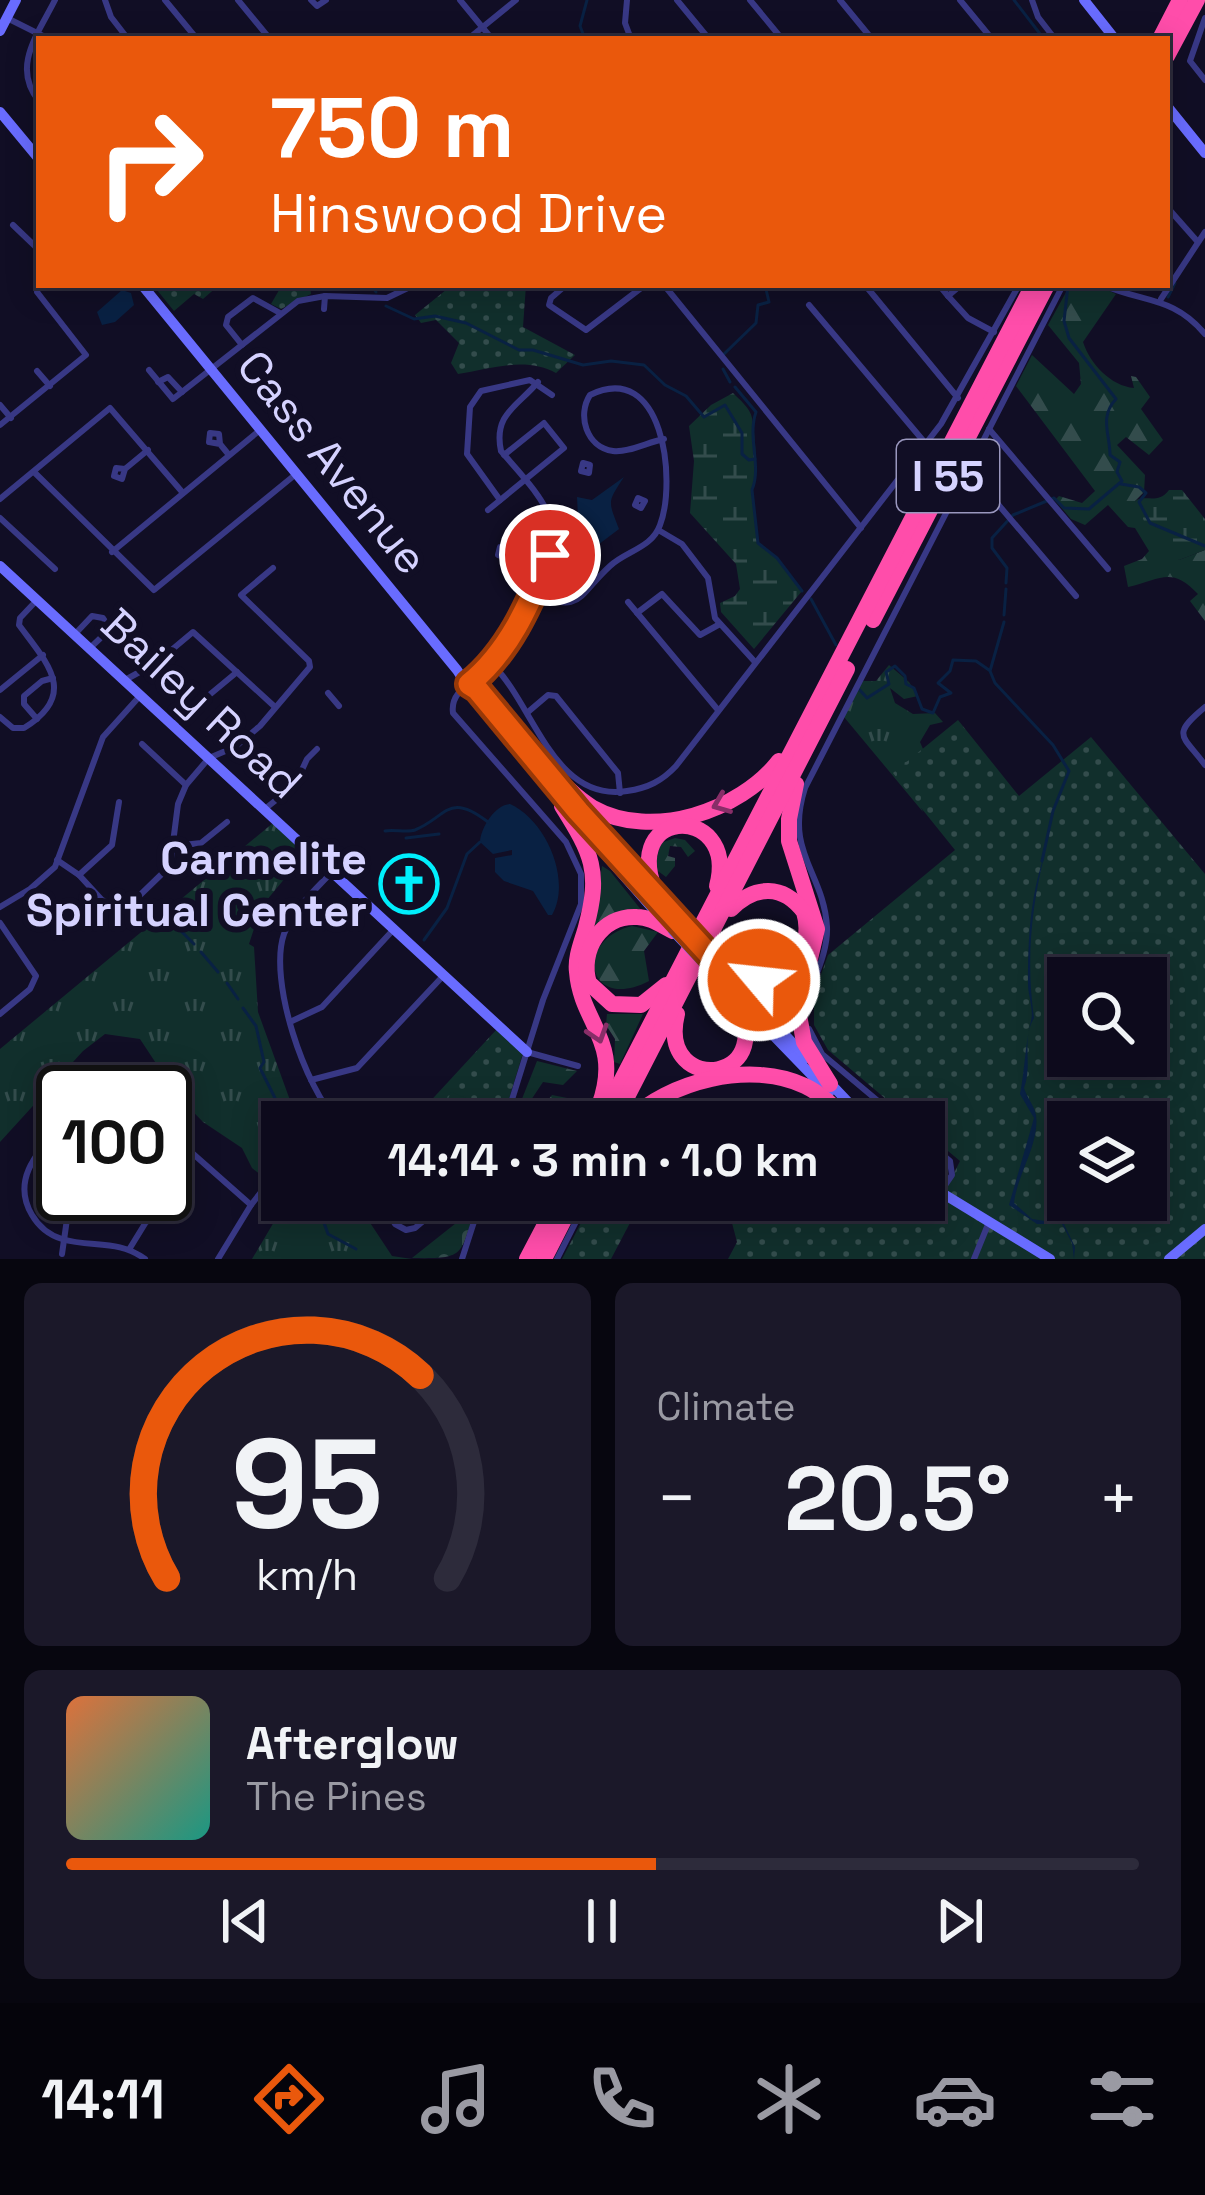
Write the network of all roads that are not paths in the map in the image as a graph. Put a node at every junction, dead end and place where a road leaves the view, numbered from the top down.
1 (16, 0) edge
2 (55, 0) edge
3 (105, 0) edge
4 (166, 0) edge
5 (238, 0) edge
6 (326, 0) edge
7 (460, 0) edge
8 (516, 0) edge
9 (627, 0) edge
10 (677, 0) edge
11 (750, 0) edge
12 (840, 0) edge
13 (960, 0) edge
14 (1032, 0) edge
15 (1084, 0) edge
16 (1180, 0) edge
17 (1196, 0) edge
18 (314, 3) edge
19 (7, 18) junction
20 (1205, 18) edge
21 (483, 27) junction
22 (0, 32) edge
23 (38, 34) junction
24 (42, 36) edge
25 (126, 36) edge
26 (195, 36) edge
27 (268, 36) edge
28 (472, 36) edge
29 (490, 36) edge
30 (630, 36) edge
31 (707, 36) edge
32 (780, 36) edge
33 (870, 36) edge
34 (990, 36) edge
35 (1053, 36) edge
36 (1113, 36) edge
37 (1162, 36) edge
38 (36, 39) edge
39 (1170, 50) edge
40 (1205, 80) edge
41 (36, 97) edge
42 (1170, 110) edge
43 (0, 112) edge
44 (1205, 153) edge
45 (36, 155) edge
46 (1170, 210) edge
47 (13, 225) dead end
48 (1205, 232) edge
49 (1197, 241) junction
50 (36, 247) edge
51 (1170, 285) edge
52 (38, 288) edge
53 (144, 288) edge
54 (407, 288) edge
55 (563, 288) edge
56 (641, 288) edge
57 (666, 288) edge
58 (867, 288) edge
59 (941, 288) edge
60 (957, 288) edge
61 (1017, 288) edge
62 (1031, 288) edge
63 (1045, 288) edge
64 (1061, 288) edge
65 (1115, 288) edge
66 (1168, 288) edge
67 (325, 296) junction
68 (948, 296) junction
69 (1161, 300) junction
70 (808, 304) dead end
71 (324, 309) dead end
72 (280, 314) junction
73 (994, 332) junction
74 (1205, 334) edge
75 (242, 345) junction
76 (211, 368) junction
77 (149, 370) dead end
78 (37, 371) dead end
79 (538, 382) junction
80 (50, 386) junction
81 (552, 394) dead end
82 (958, 399) junction
83 (0, 405) edge
84 (11, 418) junction
85 (0, 425) edge
86 (989, 429) junction
87 (260, 430) junction
88 (664, 439) junction
89 (220, 444) dead end
90 (926, 444) junction
91 (601, 446) junction
92 (148, 450) junction
93 (229, 455) junction
94 (504, 455) junction
95 (590, 465) dead end
96 (125, 469) dead end
97 (971, 471) junction
98 (34, 472) junction
99 (296, 474) junction
100 (523, 478) junction
101 (183, 493) junction
102 (0, 499) edge
103 (500, 500) junction
104 (645, 504) dead end
105 (664, 508) junction
106 (488, 510) dead end
107 (0, 518) edge
108 (861, 528) junction
109 (658, 530) junction
110 (112, 552) junction
111 (507, 556) dead end
112 (0, 566) edge
113 (272, 568) dead end
114 (56, 569) dead end
115 (1108, 569) dead end
116 (539, 580) junction
117 (534, 594) junction
118 (1076, 596) dead end
119 (37, 600) junction
120 (628, 602) dead end
121 (637, 613) junction
122 (720, 624) junction
123 (75, 634) junction
124 (90, 648) junction
125 (43, 655) junction
126 (755, 662) junction
127 (492, 664) junction
128 (237, 672) junction
129 (53, 678) junction
130 (125, 680) junction
131 (469, 684) junction
132 (825, 689) junction
133 (0, 691) edge
134 (328, 693) dead end
135 (140, 695) junction
136 (339, 706) dead end
137 (275, 707) junction
138 (1205, 707) edge
139 (828, 709) junction
140 (718, 710) junction
141 (528, 712) junction
142 (0, 718) edge
143 (37, 719) junction
144 (173, 724) junction
145 (142, 744) dead end
146 (524, 744) junction
147 (316, 749) dead end
148 (209, 758) junction
149 (1205, 765) edge
150 (186, 785) junction
151 (620, 793) junction
152 (119, 802) dead end
153 (562, 806) junction
154 (264, 809) junction
155 (227, 822) dead end
156 (174, 846) junction
157 (58, 860) junction
158 (332, 872) junction
159 (80, 875) junction
160 (305, 900) junction
161 (114, 905) junction
162 (662, 905) junction
163 (0, 907) edge
164 (710, 912) junction
165 (323, 916) dead end
166 (112, 922) dead end
167 (0, 923) edge
168 (676, 928) junction
169 (394, 929) junction
170 (712, 933) junction
171 (681, 965) junction
172 (712, 966) junction
173 (443, 976) junction
174 (683, 990) junction
175 (730, 991) junction
176 (0, 1014) edge
177 (292, 1021) junction
178 (527, 1052) junction
179 (578, 1066) dead end
180 (311, 1080) junction
181 (830, 1084) junction
182 (324, 1101) edge
183 (512, 1101) edge
184 (601, 1101) edge
185 (607, 1101) edge
186 (625, 1101) edge
187 (653, 1101) edge
188 (825, 1101) edge
189 (832, 1101) edge
190 (847, 1101) edge
191 (877, 1101) edge
192 (192, 1153) edge
193 (36, 1154) edge
194 (945, 1158) edge
195 (945, 1185) edge
196 (261, 1191) edge
197 (945, 1194) edge
198 (250, 1205) junction
199 (36, 1221) edge
200 (36, 1221) edge
201 (67, 1221) edge
202 (148, 1221) edge
203 (393, 1221) edge
204 (424, 1221) edge
205 (474, 1221) edge
206 (547, 1221) edge
207 (563, 1221) edge
208 (576, 1221) edge
209 (989, 1222) junction
210 (1205, 1229) edge
211 (63, 1239) junction
212 (129, 1249) junction
213 (62, 1254) dead end
214 (145, 1259) edge
215 (218, 1259) edge
216 (462, 1259) edge
217 (527, 1259) edge
218 (544, 1259) edge
219 (557, 1259) edge
220 (974, 1259) edge
221 (1050, 1259) edge
222 (1169, 1259) edge

1 - 19 main road
2 - 23 street
3 - 25 street
4 - 26 street
5 - 27 street
6 - 18 street
7 - 21 street
8 - 21 street
9 - 30 street
10 - 31 street
11 - 32 street
12 - 33 street
13 - 34 street
14 - 35 street
15 - 36 main road
16 - 37 highway
17 - 39 highway
19 - 22 main road
19 - 23 street
20 - 40 street
21 - 28 street
21 - 29 street
23 - 24 street
38 - 41 street
42 - 44 main road
43 - 45 main road
46 - 49 street
47 - 50 street
48 - 49 street
49 - 51 street
52 - 80 street
53 - 76 main road, Cass Avenue
54 - 67 street
55 - 56 street
57 - 108 street
58 - 82 street
59 - 68 street
60 - 68 street
61 - 73 street
62 - 132 highway, I 55
63 - 139 highway, I 55
64 - 86 street
65 - 69 street
66 - 69 street
67 - 71 street
67 - 72 street
68 - 73 street
69 - 74 street
70 - 90 street
72 - 75 street
72 - 75 street
73 - 82 street
75 - 76 street
76 - 77 street
76 - 87 main road, Cass Avenue
78 - 80 street
79 - 81 street
79 - 94 street
79 - 103 street
80 - 84 street
82 - 90 street
83 - 84 street
84 - 85 street
86 - 97 street
86 - 115 street
87 - 93 street
87 - 99 main road, Cass Avenue
88 - 91 street
88 - 91 street
88 - 105 street
89 - 93 street
90 - 108 street
91 - 95 street
92 - 96 street
92 - 98 street
92 - 101 street
93 - 101 street
94 - 100 street
94 - 100 street
97 - 118 street
97 - 191 street
98 - 102 street
98 - 110 street
99 - 110 street
99 - 131 main road, Cass Avenue
100 - 103 street
100 - 116 street
101 - 110 street
103 - 106 street
104 - 105 street
105 - 109 street
107 - 114 street
108 - 126 street
109 - 117 street
109 - 122 street
111 - 116 street
112 - 119 main road, Bailey Road
113 - 137 street
116 - 117 street
117 - 127 street
119 - 123 main road, Bailey Road
119 - 125 street
120 - 121 street
121 - 122 street
121 - 140 street
122 - 126 street
123 - 124 main road, Bailey Road
123 - 124 street
124 - 130 main road, Bailey Road
125 - 129 street
125 - 133 street
126 - 140 street
127 - 131 street
127 - 141 street
128 - 130 street
128 - 137 street
128 - 144 street
129 - 143 street
129 - 143 street
130 - 135 main road, Bailey Road
131 - 146 main road, Cass Avenue
131 - 153 main road, Cass Avenue
131 - 178 street
132 -> 146 highway
132 - 164 highway, I 55
134 - 136 street
135 - 144 main road, Bailey Road
135 - 157 street
137 - 148 street
138 - 149 street
139 - 170 highway, I 55
139 - 181 highway
140 - 151 street
141 - 151 street
141 - 151 street
142 - 143 street
144 - 148 main road, Bailey Road
145 - 150 street
146 - 162 main road, Cass Avenue
147 - 154 street
148 - 150 street
148 - 154 main road, Bailey Road
150 - 156 street
152 - 159 street
153 - 168 main road, Cass Avenue
153 -> 184 highway
154 - 158 main road, Bailey Road
155 - 156 street
156 - 161 street
157 - 159 street
157 - 163 street
158 - 160 street
158 - 169 main road, Bailey Road
159 - 161 street
160 - 165 street
160 - 177 street
161 - 166 street
162 - 164 highway
162 - 168 main road, Cass Avenue
164 - 171 highway, I 55
167 - 176 street
168 - 171 highway
168 - 172 main road, Cass Avenue, bridge
169 - 173 main road, Bailey Road
169 - 177 street
170 - 172 highway
170 - 174 highway, I 55
171 - 185 highway, I 55
172 - 175 main road, Cass Avenue
172 - 181 main road, Cass Avenue
173 - 178 main road, Bailey Road
173 - 180 street
174 - 175 highway
174 - 186 highway, I 55
175 - 189 main road, Cass Avenue
177 - 180 street
178 - 179 street, Bailey Road
178 - 183 street
180 - 182 street
181 - 190 main road, Cass Avenue
187 - 188 highway
192 - 198 street
193 - 199 street
194 - 195 street
196 - 198 street
197 - 209 main road
198 - 215 street
200 - 211 street
201 - 211 street
202 - 212 street
203 - 204 street
205 - 216 street
206 - 217 highway
207 - 218 highway
208 - 219 street
209 - 220 street
209 - 221 main road
210 - 222 main road
211 - 212 street
211 - 213 street
212 - 214 street

